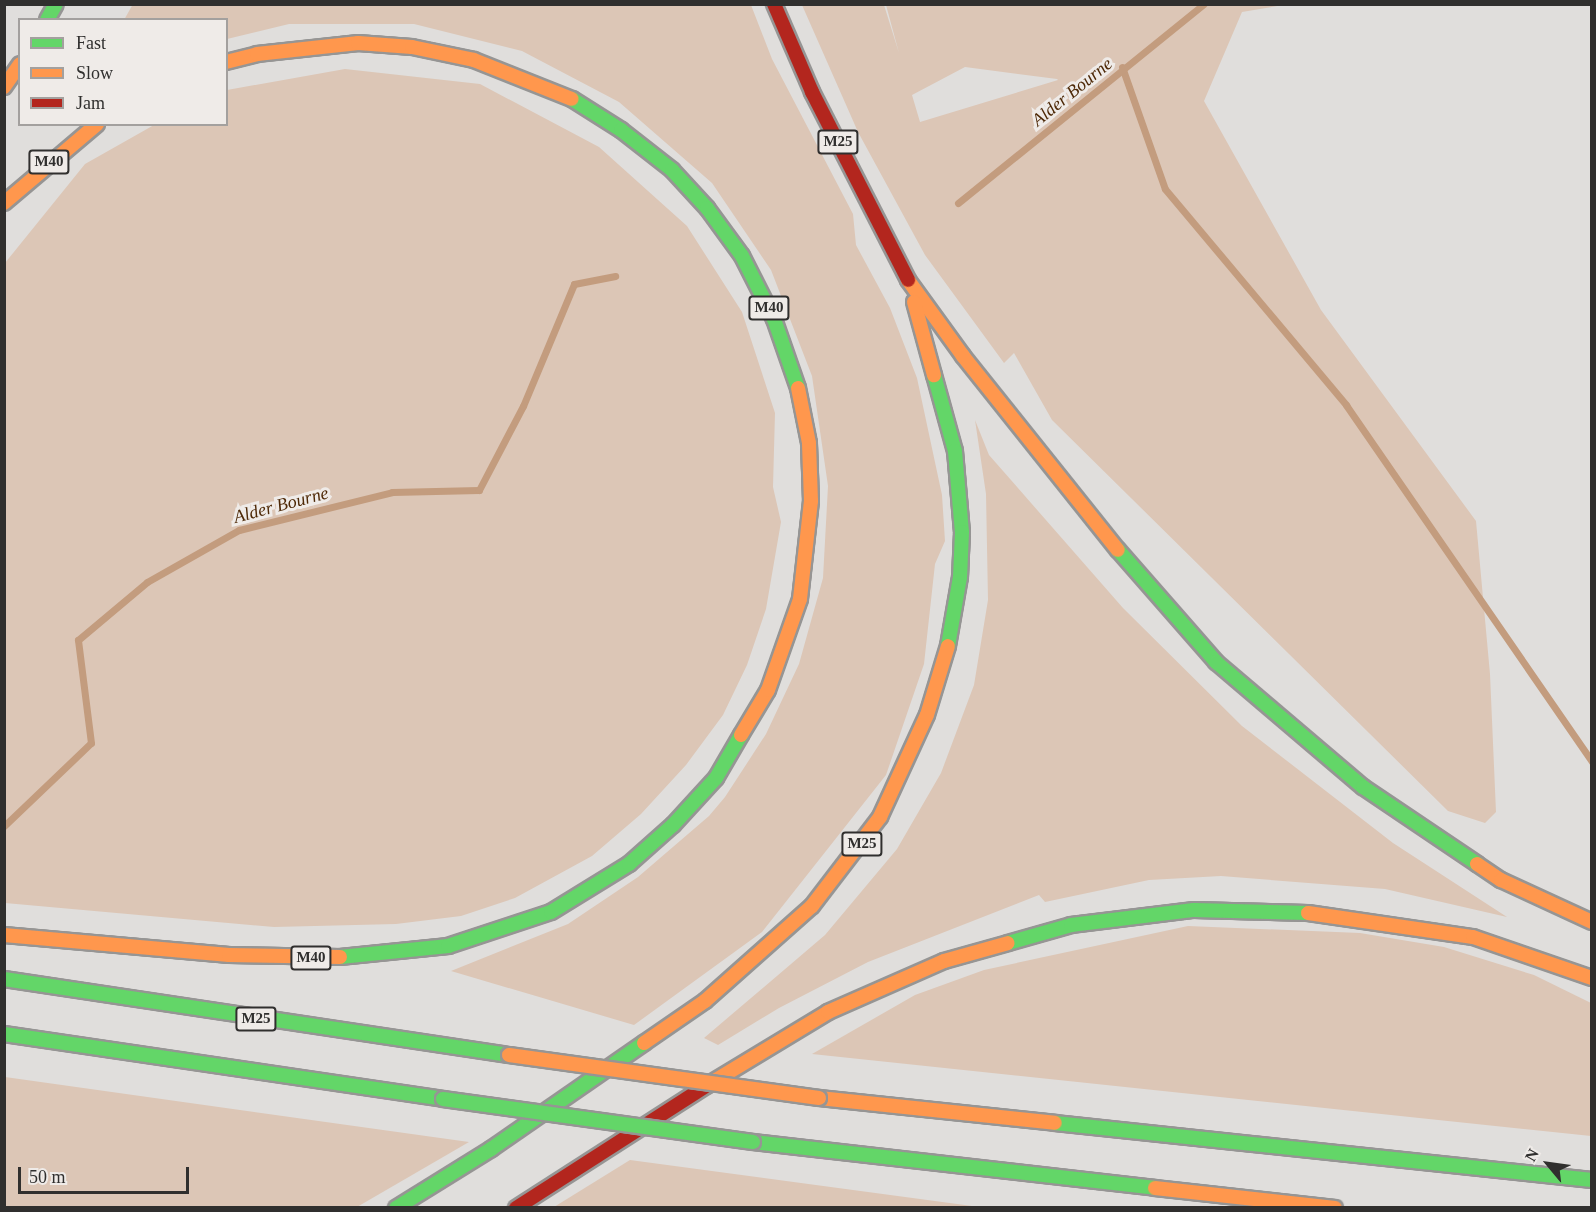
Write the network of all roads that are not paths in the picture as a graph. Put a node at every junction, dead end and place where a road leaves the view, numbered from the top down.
1 (56, 4) edge
2 (774, 4) edge
3 (48, 18) edge
4 (228, 61) edge
5 (18, 67) edge
6 (4, 87) edge
7 (95, 126) edge
8 (4, 203) edge
9 (907, 278) junction
10 (1592, 922) edge
11 (4, 935) edge
12 (1592, 978) edge
13 (4, 979) edge
14 (4, 1034) edge
15 (1592, 1180) edge
16 (396, 1208) edge
17 (516, 1208) edge
18 (1335, 1208) edge

1 - 3 highway
2 - 9 highway, M25
4 - 11 highway, M40
5 - 6 highway
7 - 8 highway, M40
9 - 10 highway, M25
9 - 16 highway, M25
12 - 17 highway
13 - 15 highway, M25, bridge
14 - 18 highway, bridge

